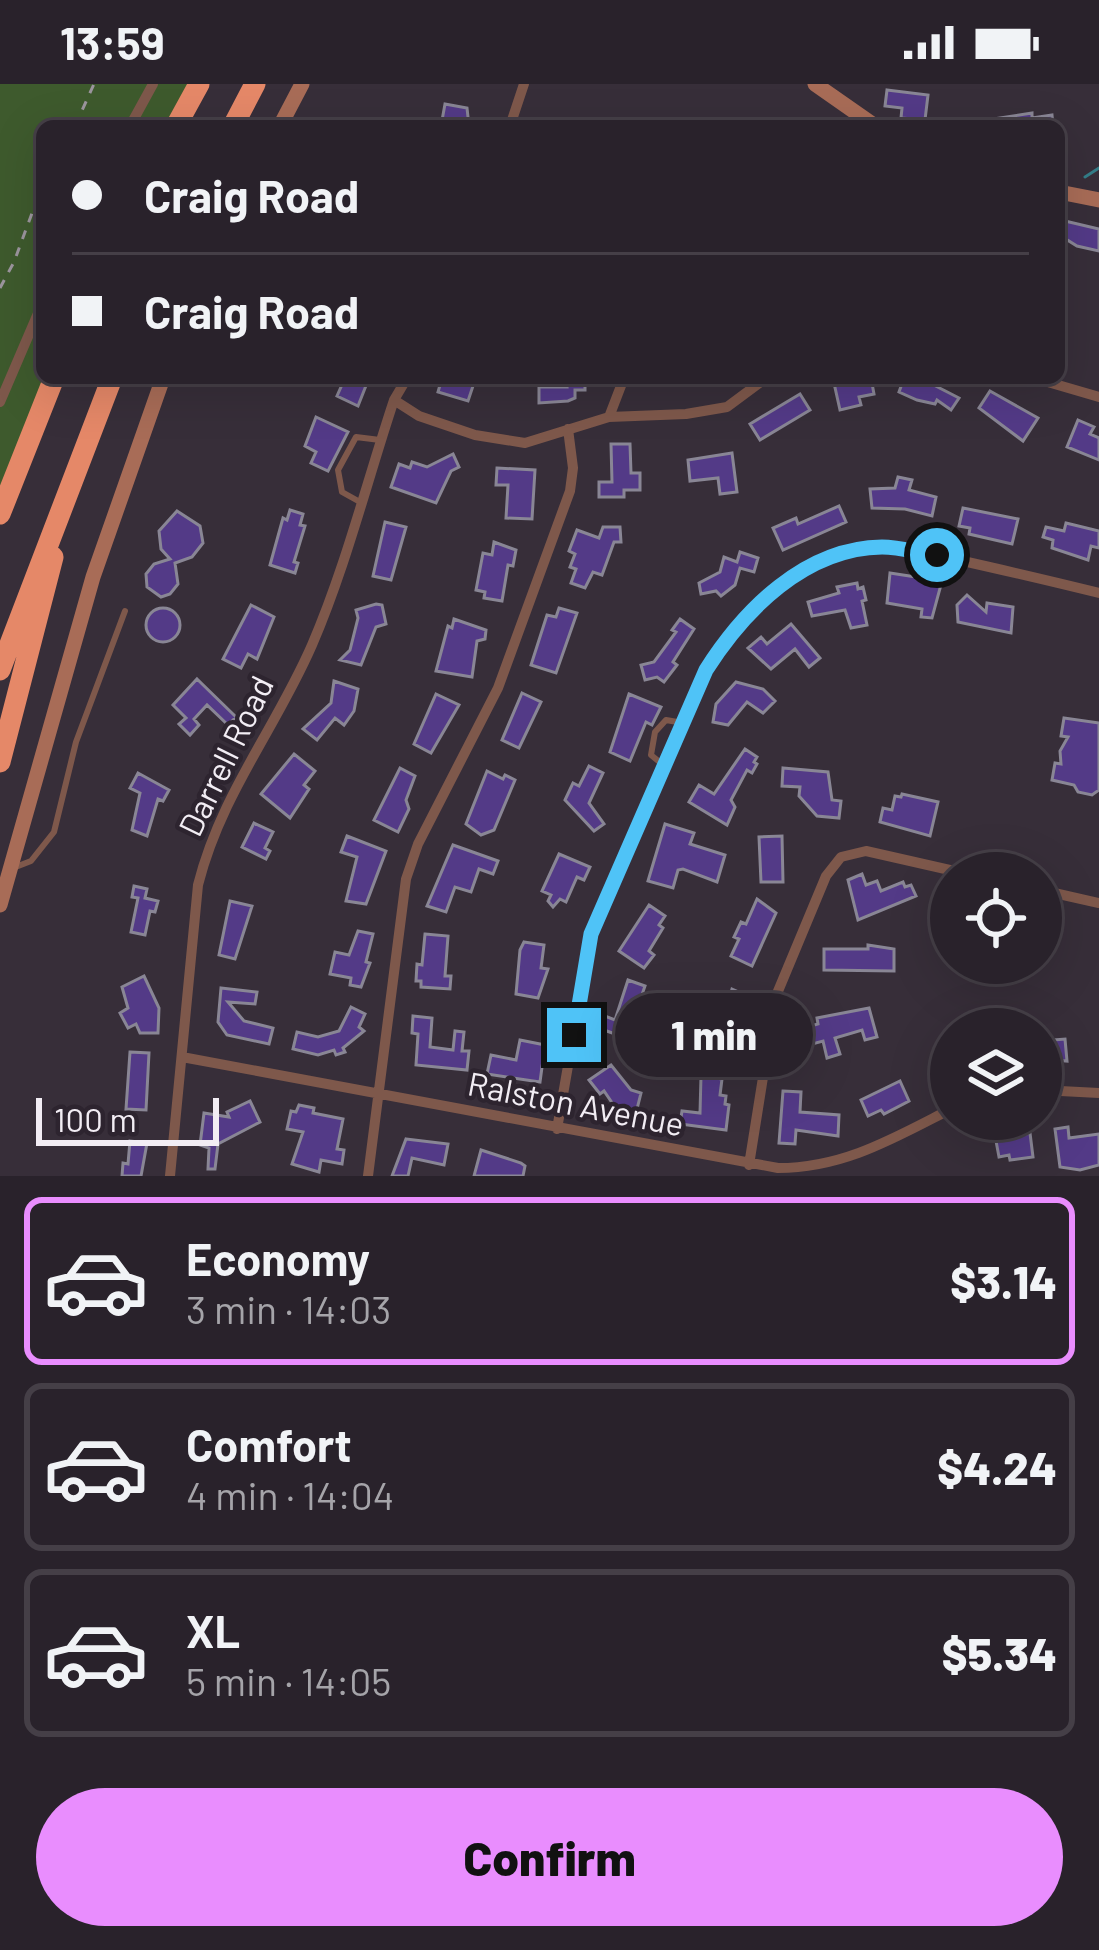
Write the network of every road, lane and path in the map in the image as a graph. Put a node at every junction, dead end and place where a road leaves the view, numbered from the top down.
1 (94, 84) edge
2 (153, 84) edge
3 (199, 84) edge
4 (255, 84) edge
5 (302, 84) edge
6 (524, 84) edge
7 (815, 84) edge
8 (78, 120) edge
9 (133, 120) edge
10 (179, 120) edge
11 (236, 120) edge
12 (283, 120) edge
13 (512, 120) edge
14 (866, 120) edge
15 (1065, 193) edge
16 (1099, 200) edge
17 (36, 202) edge
18 (0, 288) edge
19 (36, 318) edge
20 (52, 384) edge
21 (110, 384) edge
22 (161, 384) edge
23 (403, 384) edge
24 (622, 384) edge
25 (758, 384) edge
26 (1055, 384) edge
27 (1099, 397) edge
28 (394, 400) junction
29 (0, 402) edge
30 (609, 417) junction
31 (568, 428) junction
32 (380, 440) junction
33 (74, 470) junction
34 (361, 502) junction
35 (0, 514) edge
36 (1099, 593) edge
37 (125, 611) dead end
38 (0, 670) edge
39 (683, 723) junction
40 (0, 763) edge
41 (665, 765) junction
42 (930, 866) edge
43 (10, 870) junction
44 (1062, 895) edge
45 (1099, 903) edge
46 (0, 905) edge
47 (182, 1057) junction
48 (1062, 1091) edge
49 (380, 1093) junction
50 (1099, 1093) edge
51 (930, 1119) edge
52 (557, 1129) junction
53 (749, 1165) junction
54 (802, 1172) edge
55 (170, 1176) edge
56 (368, 1176) edge

1 - 8 path
2 - 9 street
3 - 10 highway
4 - 11 highway
5 - 12 main road
6 - 13 street
7 - 14 main road
15 - 16 main road
17 - 18 path
19 - 29 street
20 - 35 highway
21 - 33 highway
22 - 43 main road
23 - 28 street, Darrell Road
24 - 30 street
25 - 30 street
26 - 27 street
28 - 31 street
28 - 32 street, Darrell Road
30 - 31 street
31 - 49 street
32 - 34 street, Darrell Road
32 - 34 lane
33 - 38 highway
33 - 40 highway
34 - 47 street, Darrell Road
36 - 39 street
37 - 43 lane
39 - 41 street
39 - 41 lane
41 - 52 street
42 - 53 street
43 - 46 main road
44 - 45 street
47 - 49 street, Ralston Avenue
47 - 55 street, Darrell Road
48 - 50 street
49 - 52 street, Ralston Avenue
49 - 56 street
51 - 54 street, Ralston Avenue
52 - 53 street, Ralston Avenue
53 - 54 street, Ralston Avenue

